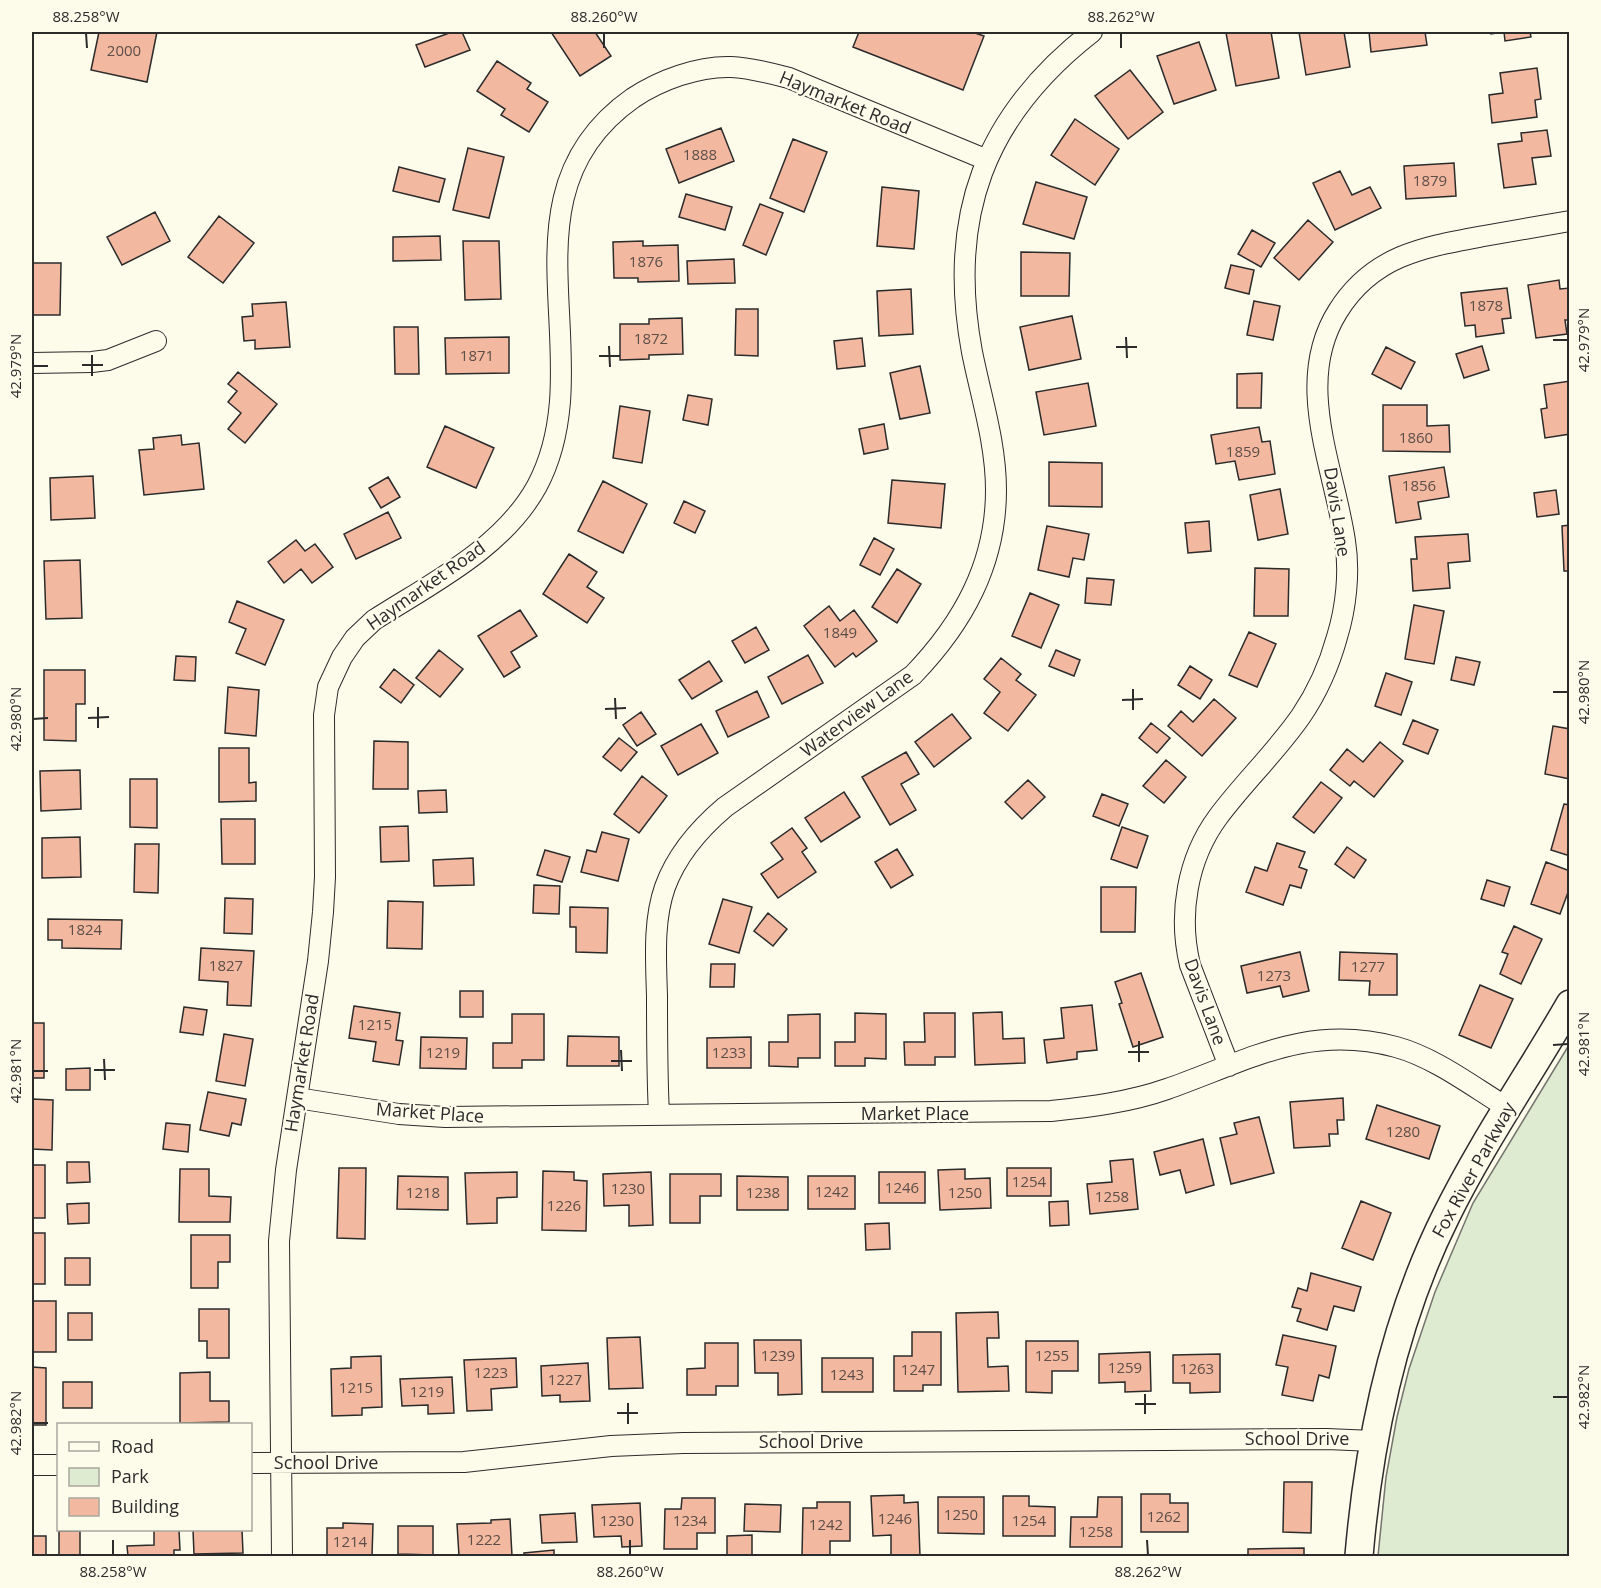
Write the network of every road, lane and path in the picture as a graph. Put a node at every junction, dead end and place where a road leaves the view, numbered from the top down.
1 (1092, 32) edge
2 (987, 160) junction
3 (1569, 221) edge
4 (156, 341) dead end
5 (32, 363) edge
6 (1569, 1004) edge
7 (1229, 1066) junction
8 (297, 1098) junction
9 (1508, 1108) junction
10 (659, 1115) junction
11 (1373, 1441) junction
12 (252, 1463) edge
13 (281, 1463) junction
14 (32, 1465) edge
15 (57, 1465) edge
16 (282, 1557) edge
17 (1359, 1557) edge

1 - 2 street, Waterview Lane
2 - 8 street, Haymarket Road
2 - 10 street, Waterview Lane
3 - 7 street, Davis Lane
4 - 5 street
6 - 9 street, Fox River Parkway
7 - 9 street, Market Place
7 - 10 street, Market Place
8 - 10 street, Market Place
8 - 13 street, Haymarket Road
9 - 11 street, Fox River Parkway
11 - 13 street, School Drive
11 - 17 street, Fox River Parkway
12 - 13 street, School Drive
13 - 16 street, Haymarket Road
14 - 15 street

